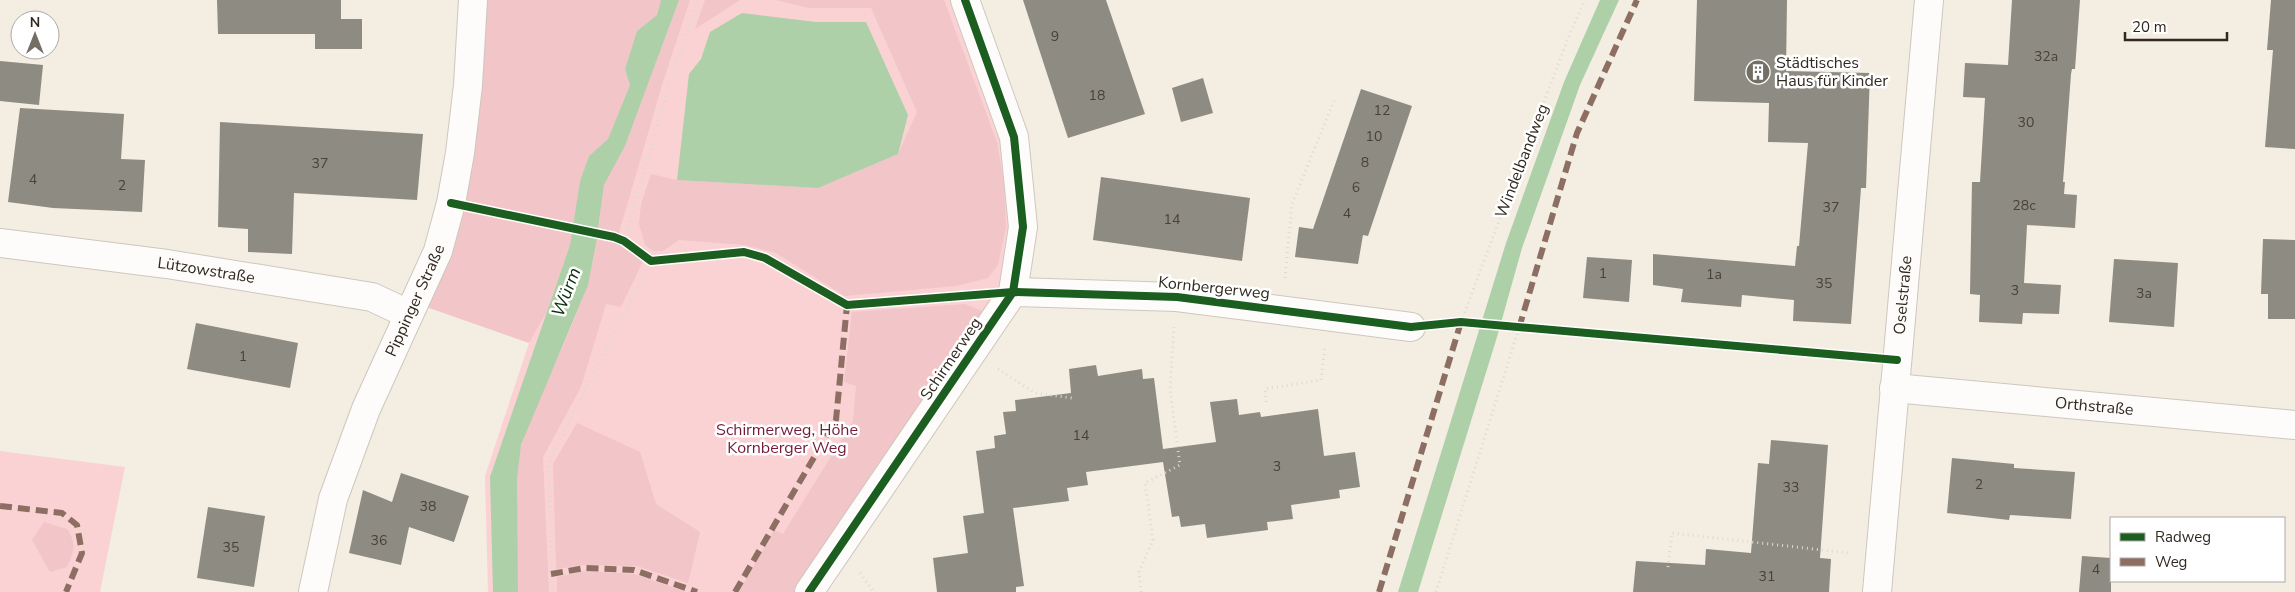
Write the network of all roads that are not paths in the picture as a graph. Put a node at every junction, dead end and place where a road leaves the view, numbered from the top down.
1 (472, 0) edge
2 (965, 0) edge
3 (1929, 0) edge
4 (0, 243) edge
5 (1013, 292) junction
6 (408, 314) junction
7 (1411, 328) dead end
8 (1894, 388) junction
9 (2295, 425) edge
10 (313, 592) edge
11 (808, 592) edge
12 (1877, 592) edge

1 - 6 street, Pippinger Straße
2 - 5 street, Schirmerweg
3 - 8 street, Oselstraße
4 - 6 street, Lützowstraße
5 - 7 street, Kornbergerweg
5 - 11 street, Schirmerweg
6 - 10 street, Pippinger Straße
8 - 9 street, Orthstraße
8 - 12 street, Oselstraße

